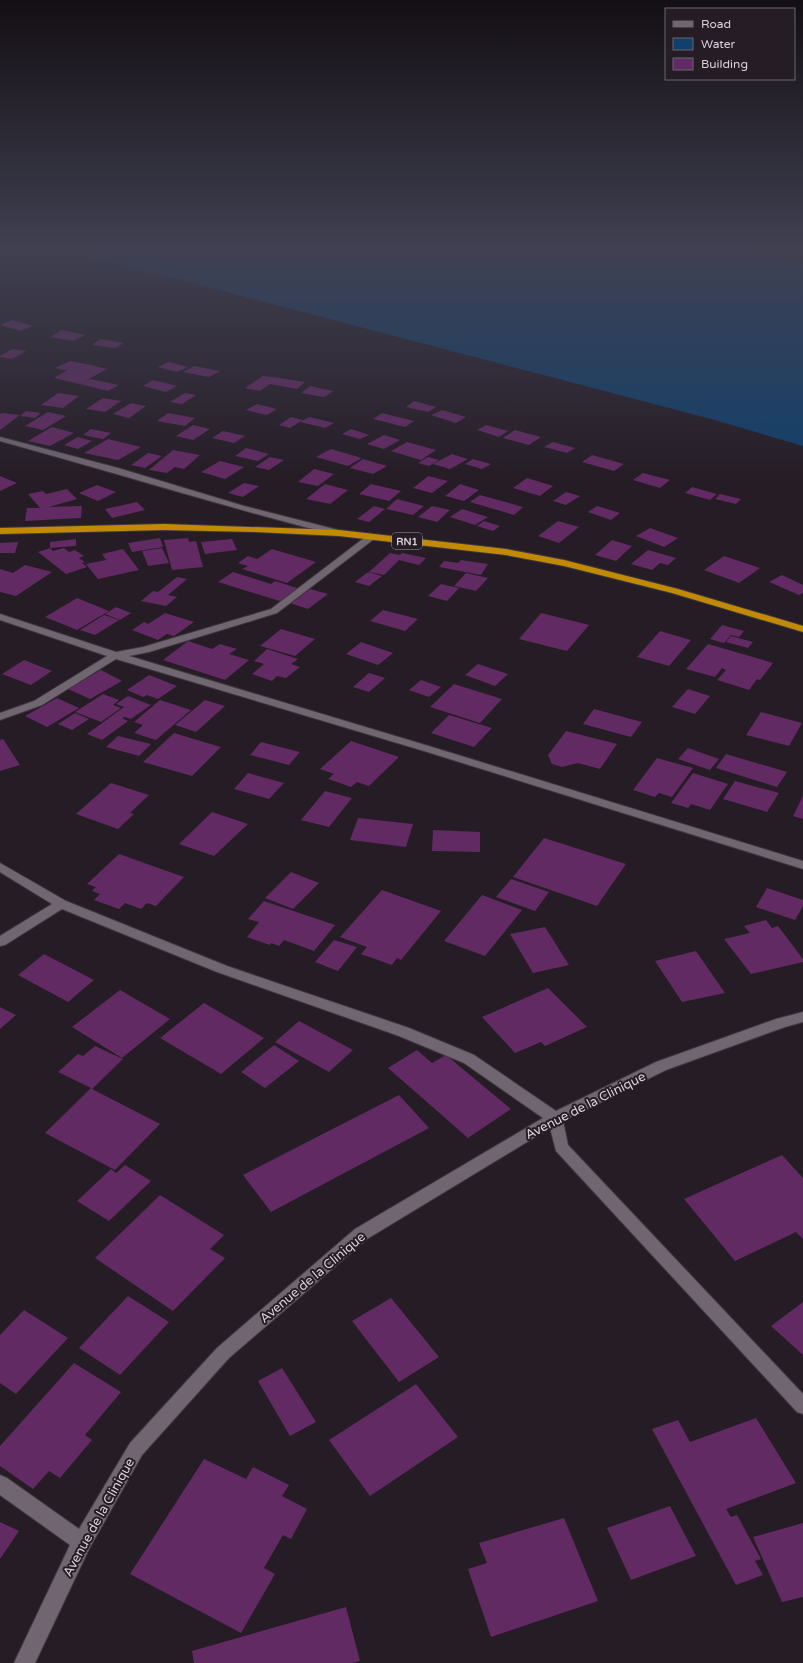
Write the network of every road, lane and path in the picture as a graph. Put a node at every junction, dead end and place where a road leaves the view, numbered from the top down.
1 (0, 439) edge
2 (0, 531) edge
3 (339, 533) junction
4 (370, 537) junction
5 (0, 617) edge
6 (803, 629) edge
7 (115, 655) junction
8 (0, 717) edge
9 (803, 865) edge
10 (0, 867) edge
11 (61, 904) junction
12 (0, 942) edge
13 (803, 1016) edge
14 (555, 1118) junction
15 (803, 1406) edge
16 (0, 1484) edge
17 (82, 1542) junction
18 (24, 1663) edge

1 - 3 street
2 - 3 highway, RN1
3 - 4 highway, RN1
4 - 6 highway, RN1
4 - 7 street
5 - 7 street
7 - 8 street
7 - 9 street
10 - 11 street
11 - 12 street
11 - 14 street
13 - 14 street, Avenue de la Clinique
14 - 15 street
14 - 17 street, Avenue de la Clinique
16 - 17 street
17 - 18 street, Avenue de la Clinique

